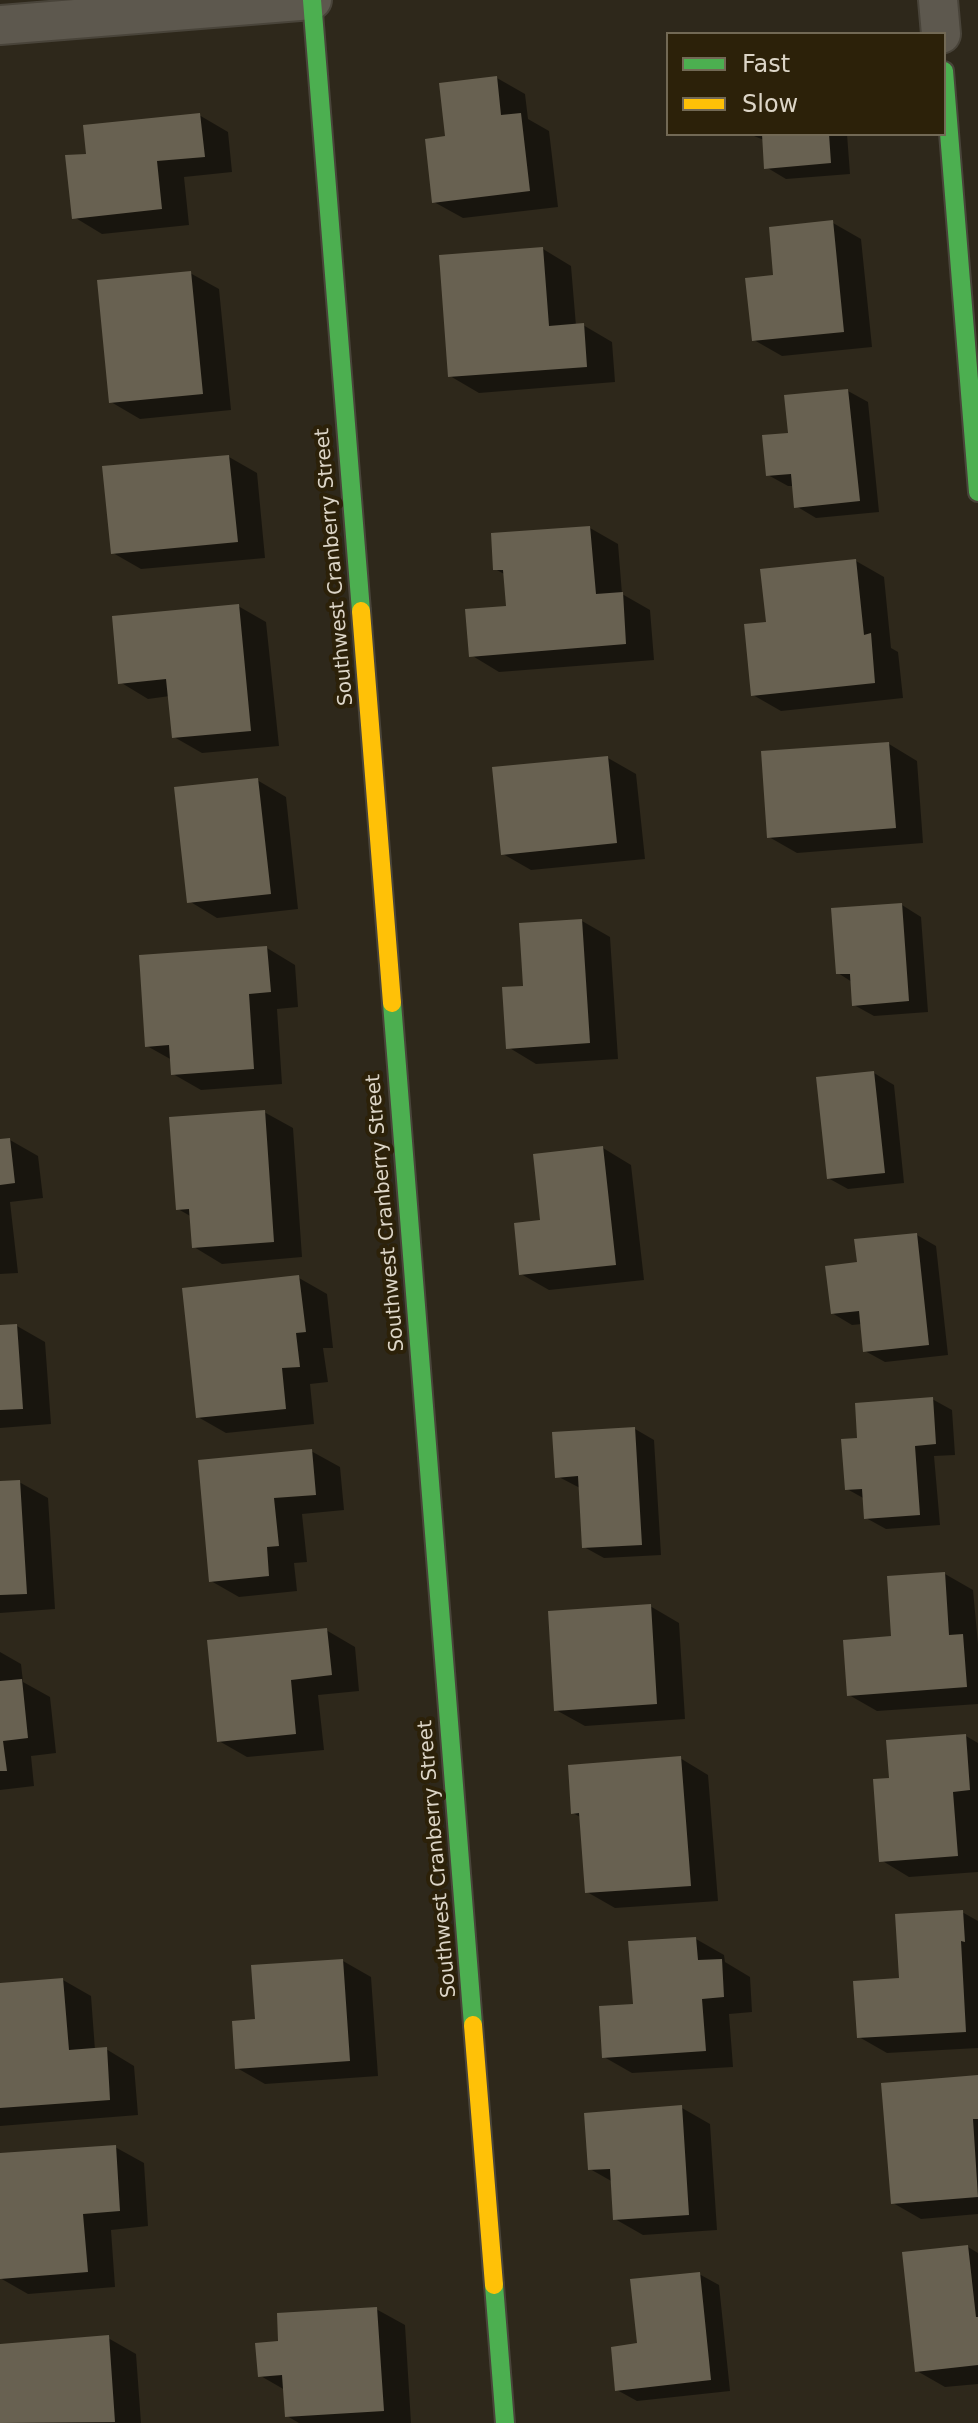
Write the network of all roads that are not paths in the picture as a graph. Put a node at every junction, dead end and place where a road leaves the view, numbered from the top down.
1 (312, 0) edge
2 (938, 0) edge
3 (0, 25) edge
4 (941, 32) edge
5 (946, 96) edge
6 (978, 492) edge
7 (505, 2423) edge

1 - 3 street
1 - 7 street, Southwest Cranberry Street
2 - 4 street
5 - 6 street

